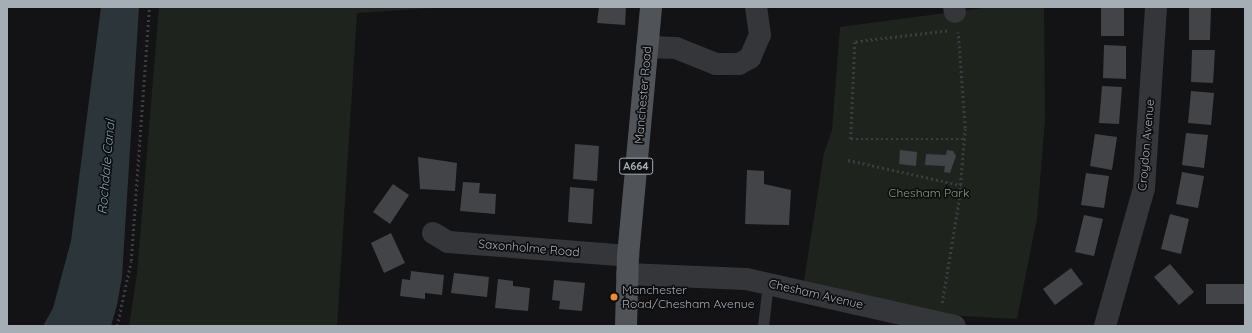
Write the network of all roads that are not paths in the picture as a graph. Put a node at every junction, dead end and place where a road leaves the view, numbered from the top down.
1 (651, 7) edge
2 (756, 7) edge
3 (1156, 7) edge
4 (647, 47) junction
5 (433, 234) dead end
6 (628, 265) junction
7 (768, 282) junction
8 (947, 325) edge
9 (626, 326) edge
10 (763, 326) edge
11 (1105, 326) edge

1 - 4 main road, Manchester Road / A664
2 - 4 street
3 - 11 street, Croydon Avenue
4 - 6 main road, Manchester Road / A664
5 - 6 street, Saxonholme Road
6 - 7 street, Chesham Avenue
6 - 9 main road, Manchester Road / A664
7 - 8 street, Chesham Avenue
7 - 10 lane

